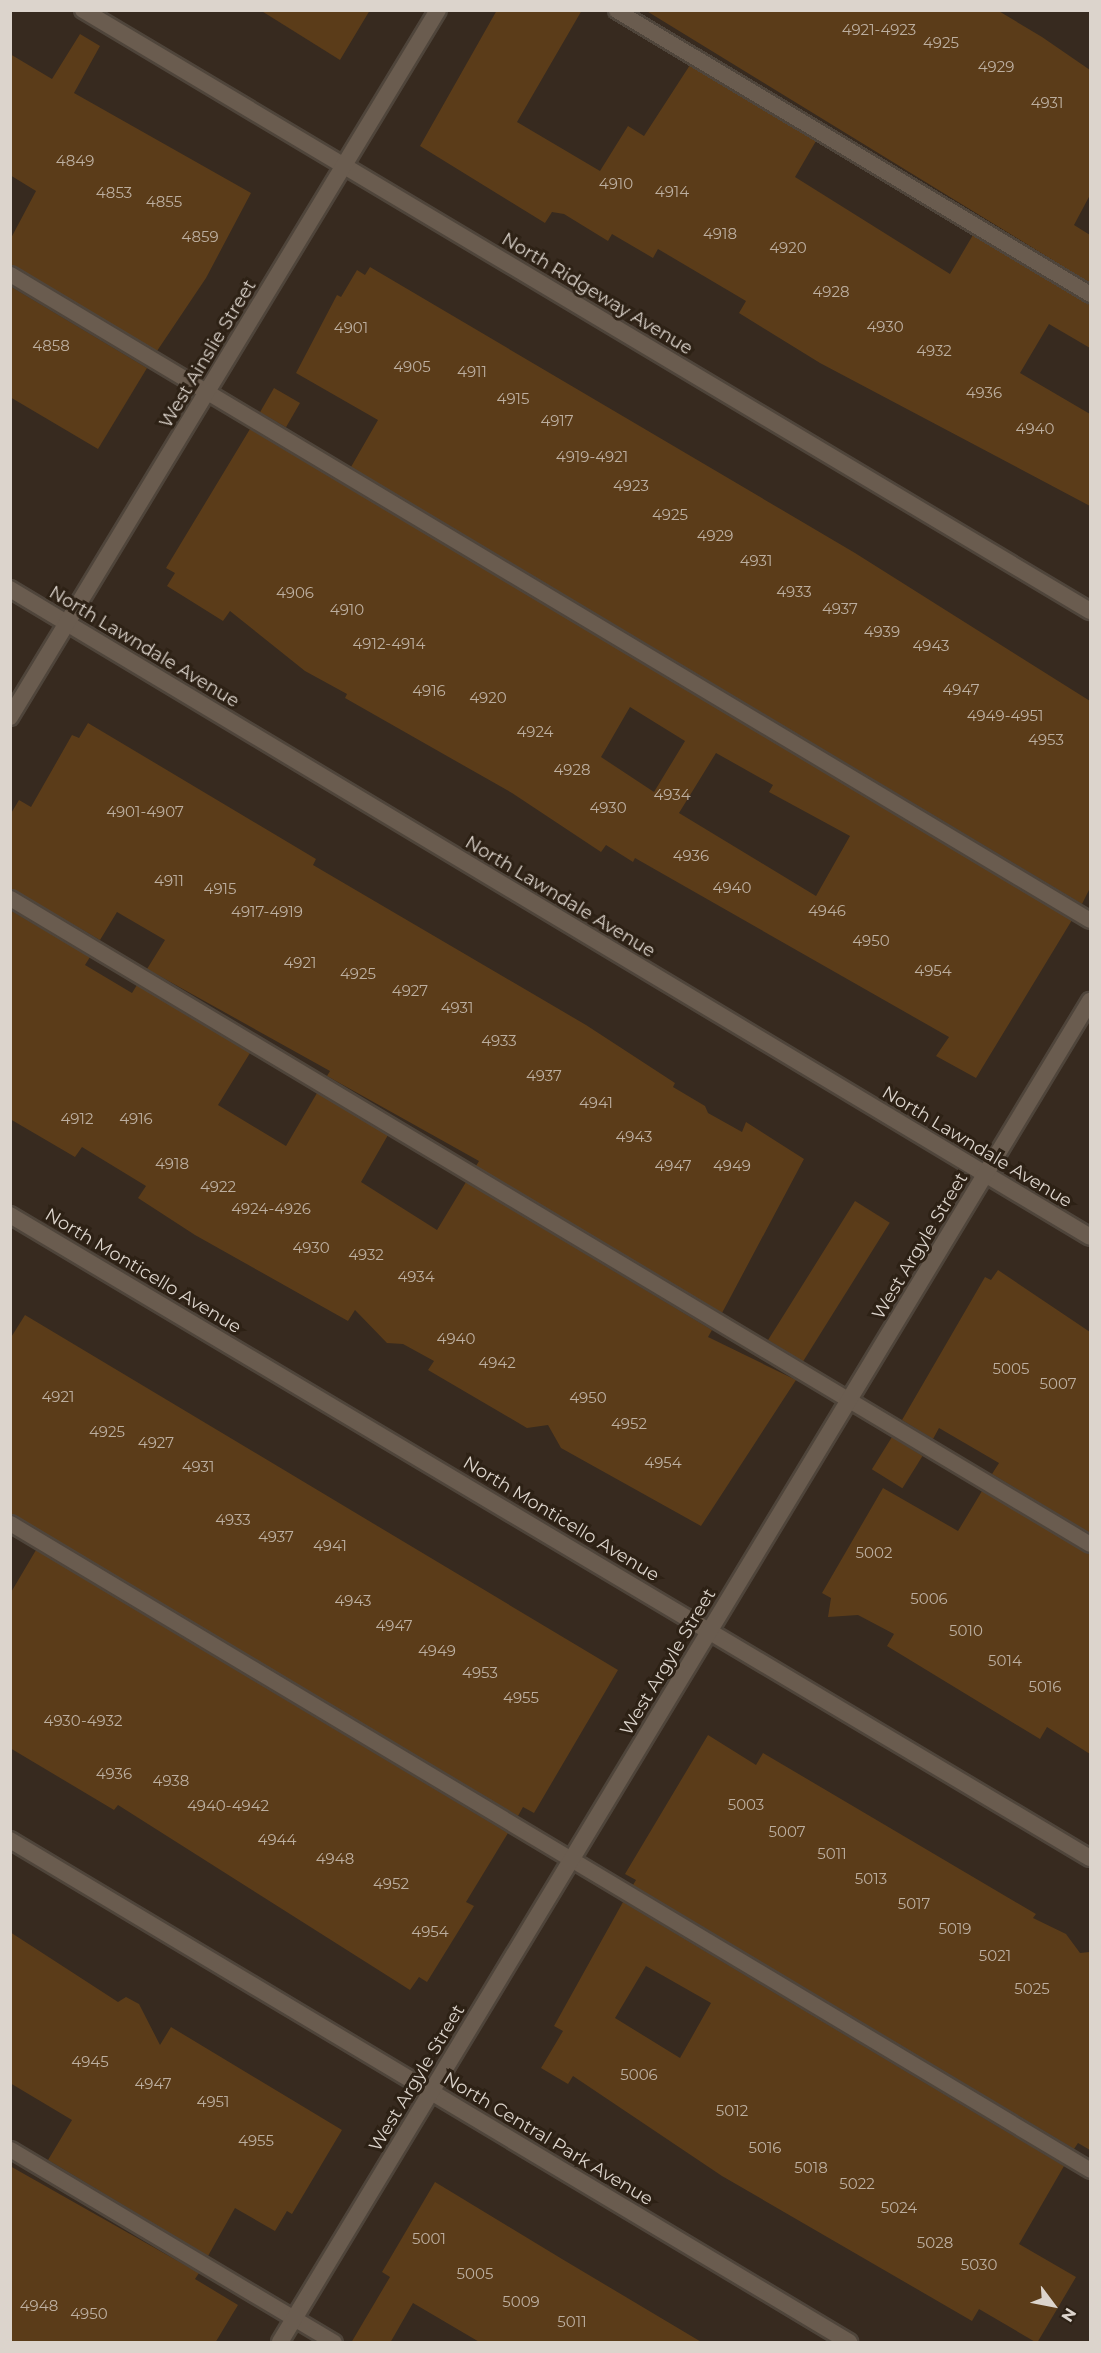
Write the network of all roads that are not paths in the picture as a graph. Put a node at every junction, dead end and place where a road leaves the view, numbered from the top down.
1 (83, 10) edge
2 (438, 10) edge
3 (616, 10) edge
4 (345, 166) junction
5 (10, 274) edge
6 (1090, 294) edge
7 (208, 392) junction
8 (10, 590) edge
9 (1090, 611) edge
10 (67, 623) junction
11 (10, 717) edge
12 (10, 898) edge
13 (1090, 920) edge
14 (1090, 1001) edge
15 (986, 1175) junction
16 (10, 1215) edge
17 (1090, 1237) edge
18 (850, 1400) junction
19 (10, 1523) edge
20 (1090, 1544) edge
21 (710, 1631) junction
22 (10, 1840) edge
23 (1090, 1858) edge
24 (572, 1860) junction
25 (431, 2092) junction
26 (10, 2149) edge
27 (1090, 2170) edge
28 (295, 2319) junction
29 (280, 2343) edge
30 (334, 2343) edge
31 (849, 2343) edge

1 - 4 street, North Ridgeway Avenue
2 - 4 street, West Ainslie Street
3 - 6 lane
4 - 7 street, West Ainslie Street
4 - 9 street, North Ridgeway Avenue
5 - 7 lane
7 - 10 street, West Ainslie Street
7 - 13 lane
8 - 10 street, North Lawndale Avenue
10 - 11 street, West Ainslie Street
10 - 15 street, North Lawndale Avenue
12 - 18 lane
14 - 15 street, West Argyle Street
15 - 17 street, North Lawndale Avenue
15 - 18 street, West Argyle Street
16 - 21 street, North Monticello Avenue
18 - 20 lane
18 - 21 street, West Argyle Street
19 - 24 lane
21 - 23 street, North Monticello Avenue
21 - 24 street, West Argyle Street
22 - 25 street, North Central Park Avenue
24 - 25 street, West Argyle Street
24 - 27 lane
25 - 28 street, West Argyle Street
25 - 31 street, North Central Park Avenue
26 - 28 lane
28 - 29 street, West Argyle Street
28 - 30 lane

